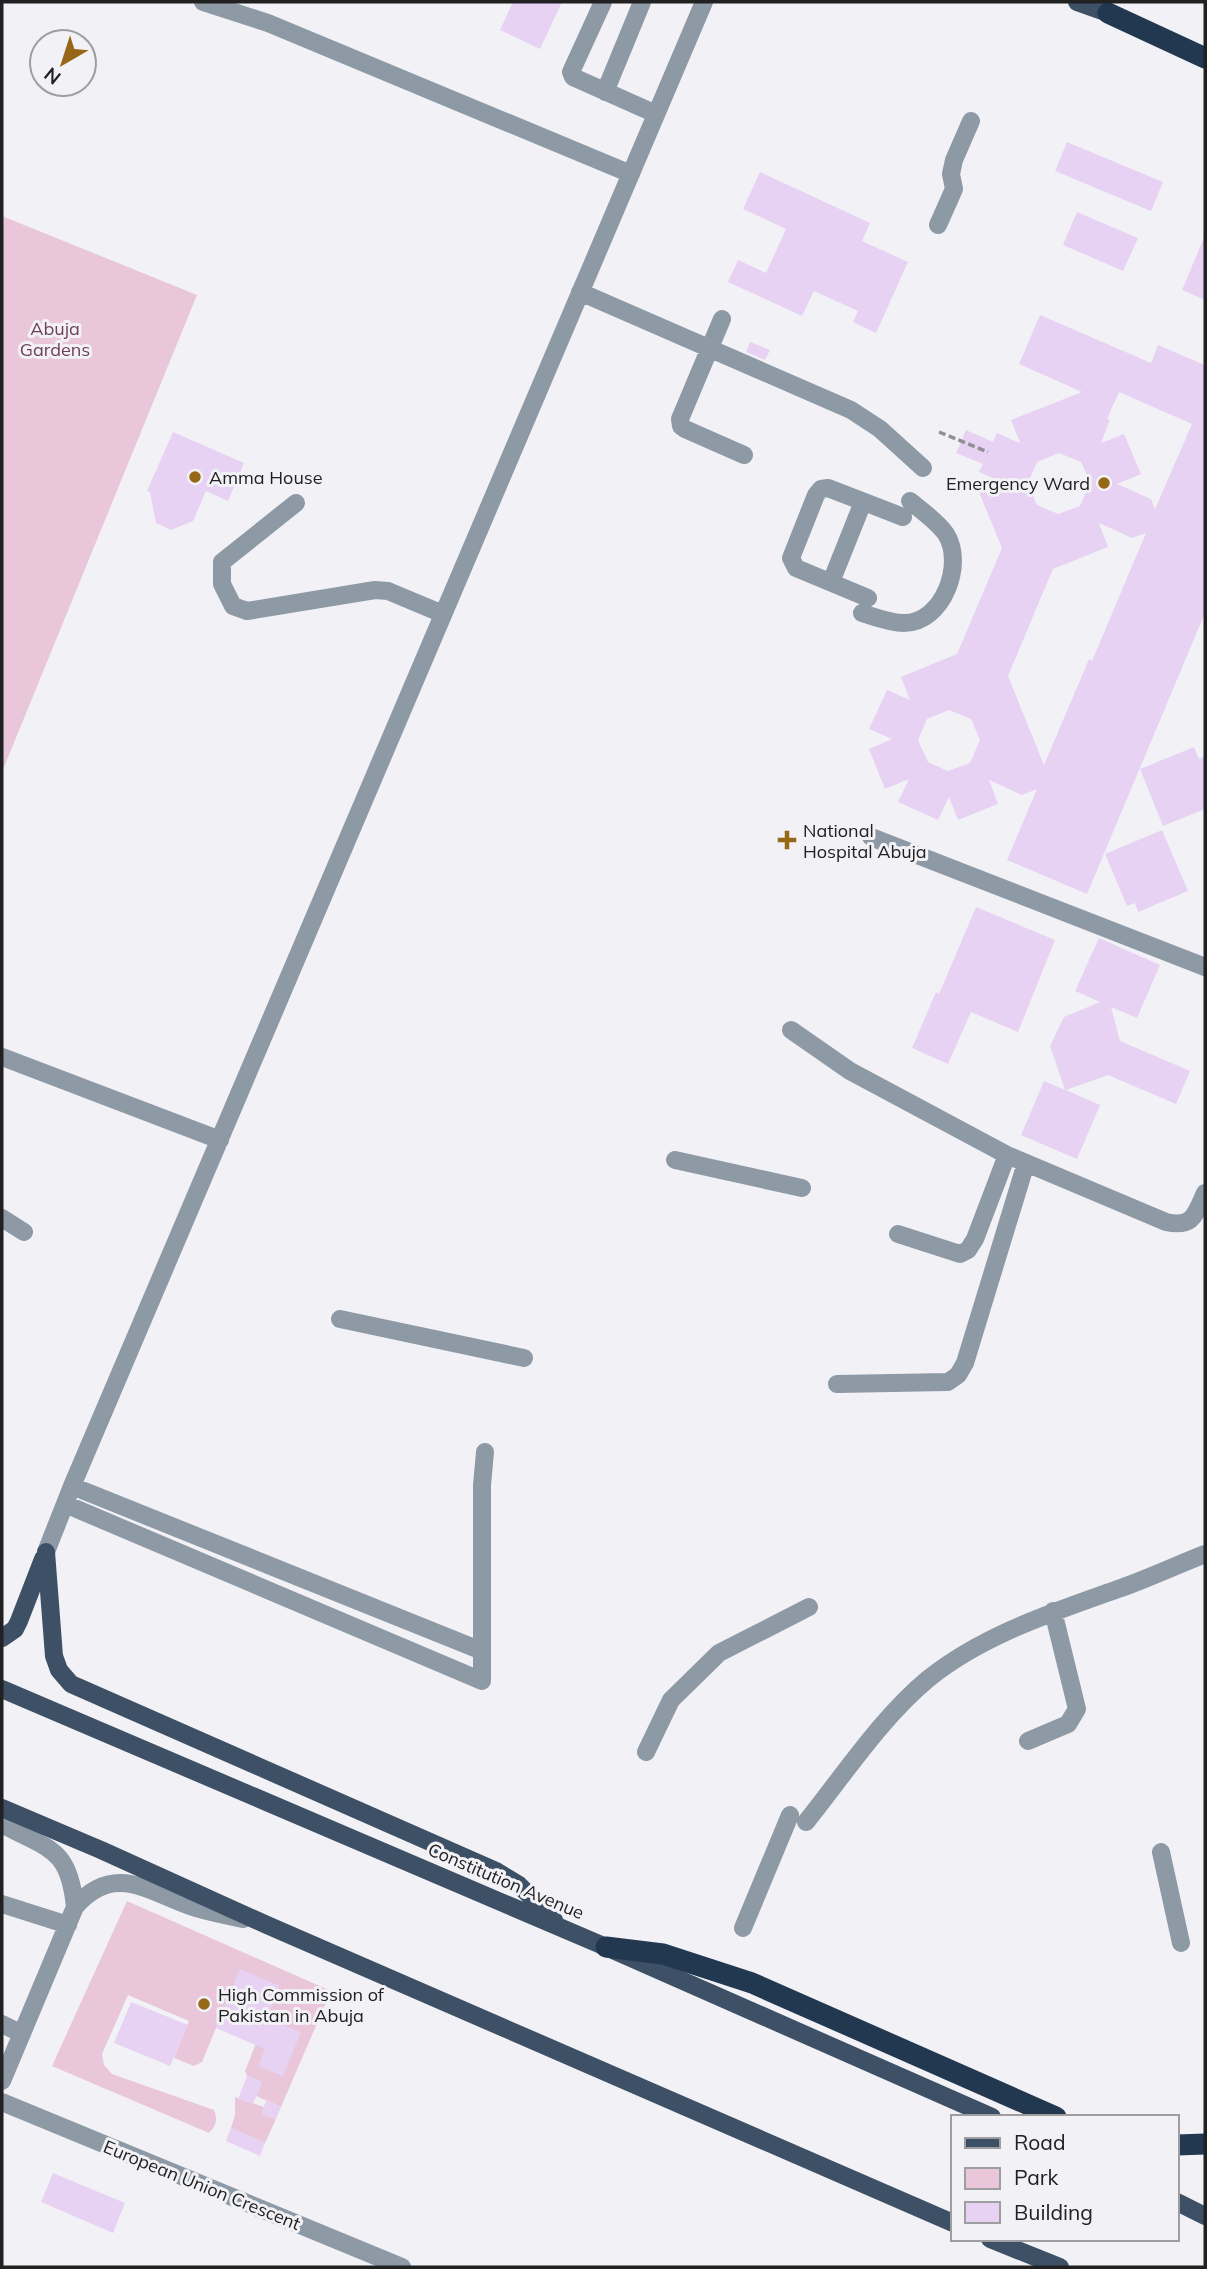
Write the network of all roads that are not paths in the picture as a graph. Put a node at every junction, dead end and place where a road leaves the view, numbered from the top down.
1 (203, 2) edge
2 (256, 2) edge
3 (603, 2) edge
4 (642, 2) edge
5 (704, 2) edge
6 (1077, 2) edge
7 (1108, 13) joint
8 (241, 14) junction
9 (1205, 57) edge
10 (605, 92) junction
11 (656, 114) junction
12 (971, 121) dead end
13 (631, 174) junction
14 (938, 225) dead end
15 (580, 292) junction
16 (722, 319) dead end
17 (710, 349) junction
18 (744, 455) dead end
19 (923, 468) dead end
20 (863, 502) junction
21 (296, 503) dead end
22 (831, 582) junction
23 (443, 614) junction
24 (872, 837) dead end
25 (1203, 964) edge
26 (791, 1030) dead end
27 (2, 1057) edge
28 (220, 1140) junction
29 (1007, 1155) junction
30 (675, 1160) dead end
31 (1026, 1163) junction
32 (802, 1188) dead end
33 (1205, 1193) edge
34 (2, 1217) edge
35 (24, 1232) dead end
36 (898, 1234) dead end
37 (340, 1319) dead end
38 (524, 1358) dead end
39 (837, 1384) dead end
40 (485, 1452) dead end
41 (72, 1486) junction
42 (65, 1504) junction
43 (46, 1552) junction
44 (1205, 1554) edge
45 (809, 1607) dead end
46 (1053, 1611) junction
47 (2, 1638) edge
48 (482, 1651) junction
49 (2, 1689) edge
50 (1028, 1741) dead end
51 (646, 1752) dead end
52 (2, 1808) edge
53 (2, 1824) edge
54 (1161, 1852) dead end
55 (2, 1904) edge
56 (75, 1907) junction
57 (68, 1925) junction
58 (267, 1925) junction
59 (561, 1927) junction
60 (743, 1928) dead end
61 (1181, 1943) dead end
62 (606, 1947) junction
63 (2, 2024) edge
64 (22, 2034) junction
65 (2, 2081) edge
66 (2, 2102) edge
67 (987, 2115) edge
68 (1051, 2115) edge
69 (1205, 2144) edge
70 (1179, 2145) edge
71 (1179, 2203) edge
72 (1205, 2216) edge
73 (951, 2222) edge
74 (995, 2241) edge
75 (402, 2267) edge
76 (1060, 2267) edge

1 - 8 street
2 - 8 street
3 - 10 street
4 - 10 street
5 - 11 street
6 - 7 main road
7 - 9 highway
8 - 13 street
10 - 11 street
11 - 13 street
12 - 14 street
13 - 15 street
15 - 17 street
15 - 23 street
16 - 17 street
17 - 18 street
17 - 19 street
20 - 22 street
20 - 22 street
20 - 22 street
21 - 23 street
23 - 28 street
24 - 25 street
26 - 29 street
27 - 28 street
28 - 41 street
29 - 31 street
29 - 36 street
30 - 32 street
31 - 33 street
31 - 39 street
34 - 35 street
37 - 38 street
40 - 48 street
41 - 42 street
41 - 48 street
42 - 43 street
42 - 48 street
43 - 47 main road
43 - 59 main road
44 - 46 street
45 - 51 street
46 - 50 street
46 - 60 street
49 - 59 main road, Constitution Avenue
52 - 58 main road
53 - 56 street
54 - 61 street
55 - 57 street
56 - 57 street
56 - 58 street
57 - 64 street
58 - 73 main road
59 - 62 main road, Constitution Avenue
62 - 67 main road, Constitution Avenue
62 - 68 highway
63 - 64 street
64 - 65 street
66 - 75 street, European Union Crescent
69 - 70 highway
71 - 72 main road
74 - 76 main road

